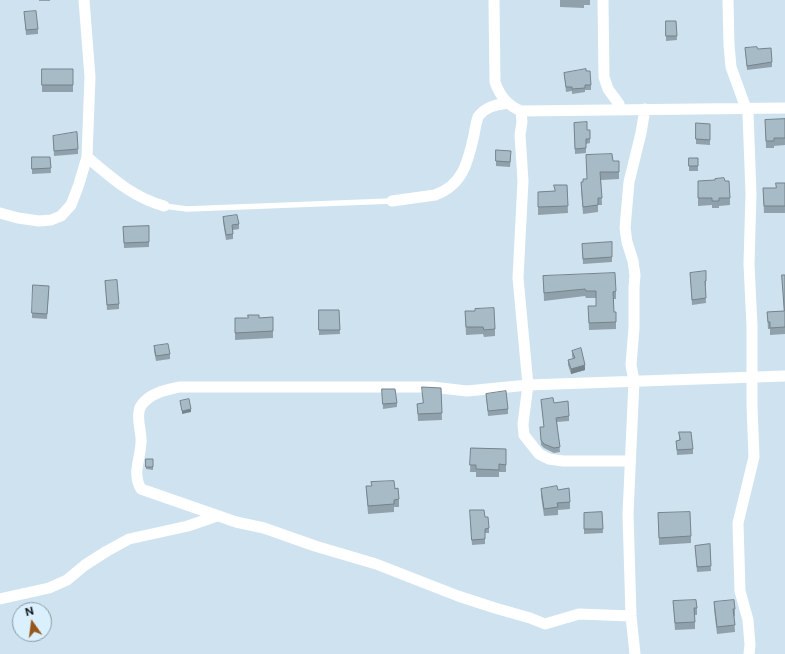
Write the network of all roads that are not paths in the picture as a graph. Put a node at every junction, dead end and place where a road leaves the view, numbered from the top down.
1 (84, 0) edge
2 (494, 0) edge
3 (603, 0) edge
4 (728, 0) edge
5 (507, 103) junction
6 (746, 108) junction
7 (785, 108) edge
8 (644, 109) junction
9 (620, 110) junction
10 (521, 111) junction
11 (87, 157) junction
12 (392, 201) joint
13 (164, 206) joint
14 (0, 213) edge
15 (752, 376) junction
16 (785, 376) edge
17 (634, 381) junction
18 (528, 385) junction
19 (630, 461) junction
20 (217, 516) junction
21 (0, 599) edge
22 (631, 616) junction
23 (635, 654) edge
24 (749, 654) edge

1 - 11 street
2 - 5 street
3 - 9 street
4 - 6 street
5 - 10 street
5 - 12 street
6 - 7 street
6 - 8 street
6 - 15 street
8 - 9 street
8 - 17 street
9 - 10 street
10 - 18 street
11 - 13 street
11 - 14 street
12 - 13 lane
15 - 16 street
15 - 17 street
15 - 24 street
17 - 18 street
17 - 19 street
18 - 19 street
18 - 20 street
19 - 22 street
20 - 21 street
20 - 22 street
22 - 23 street

